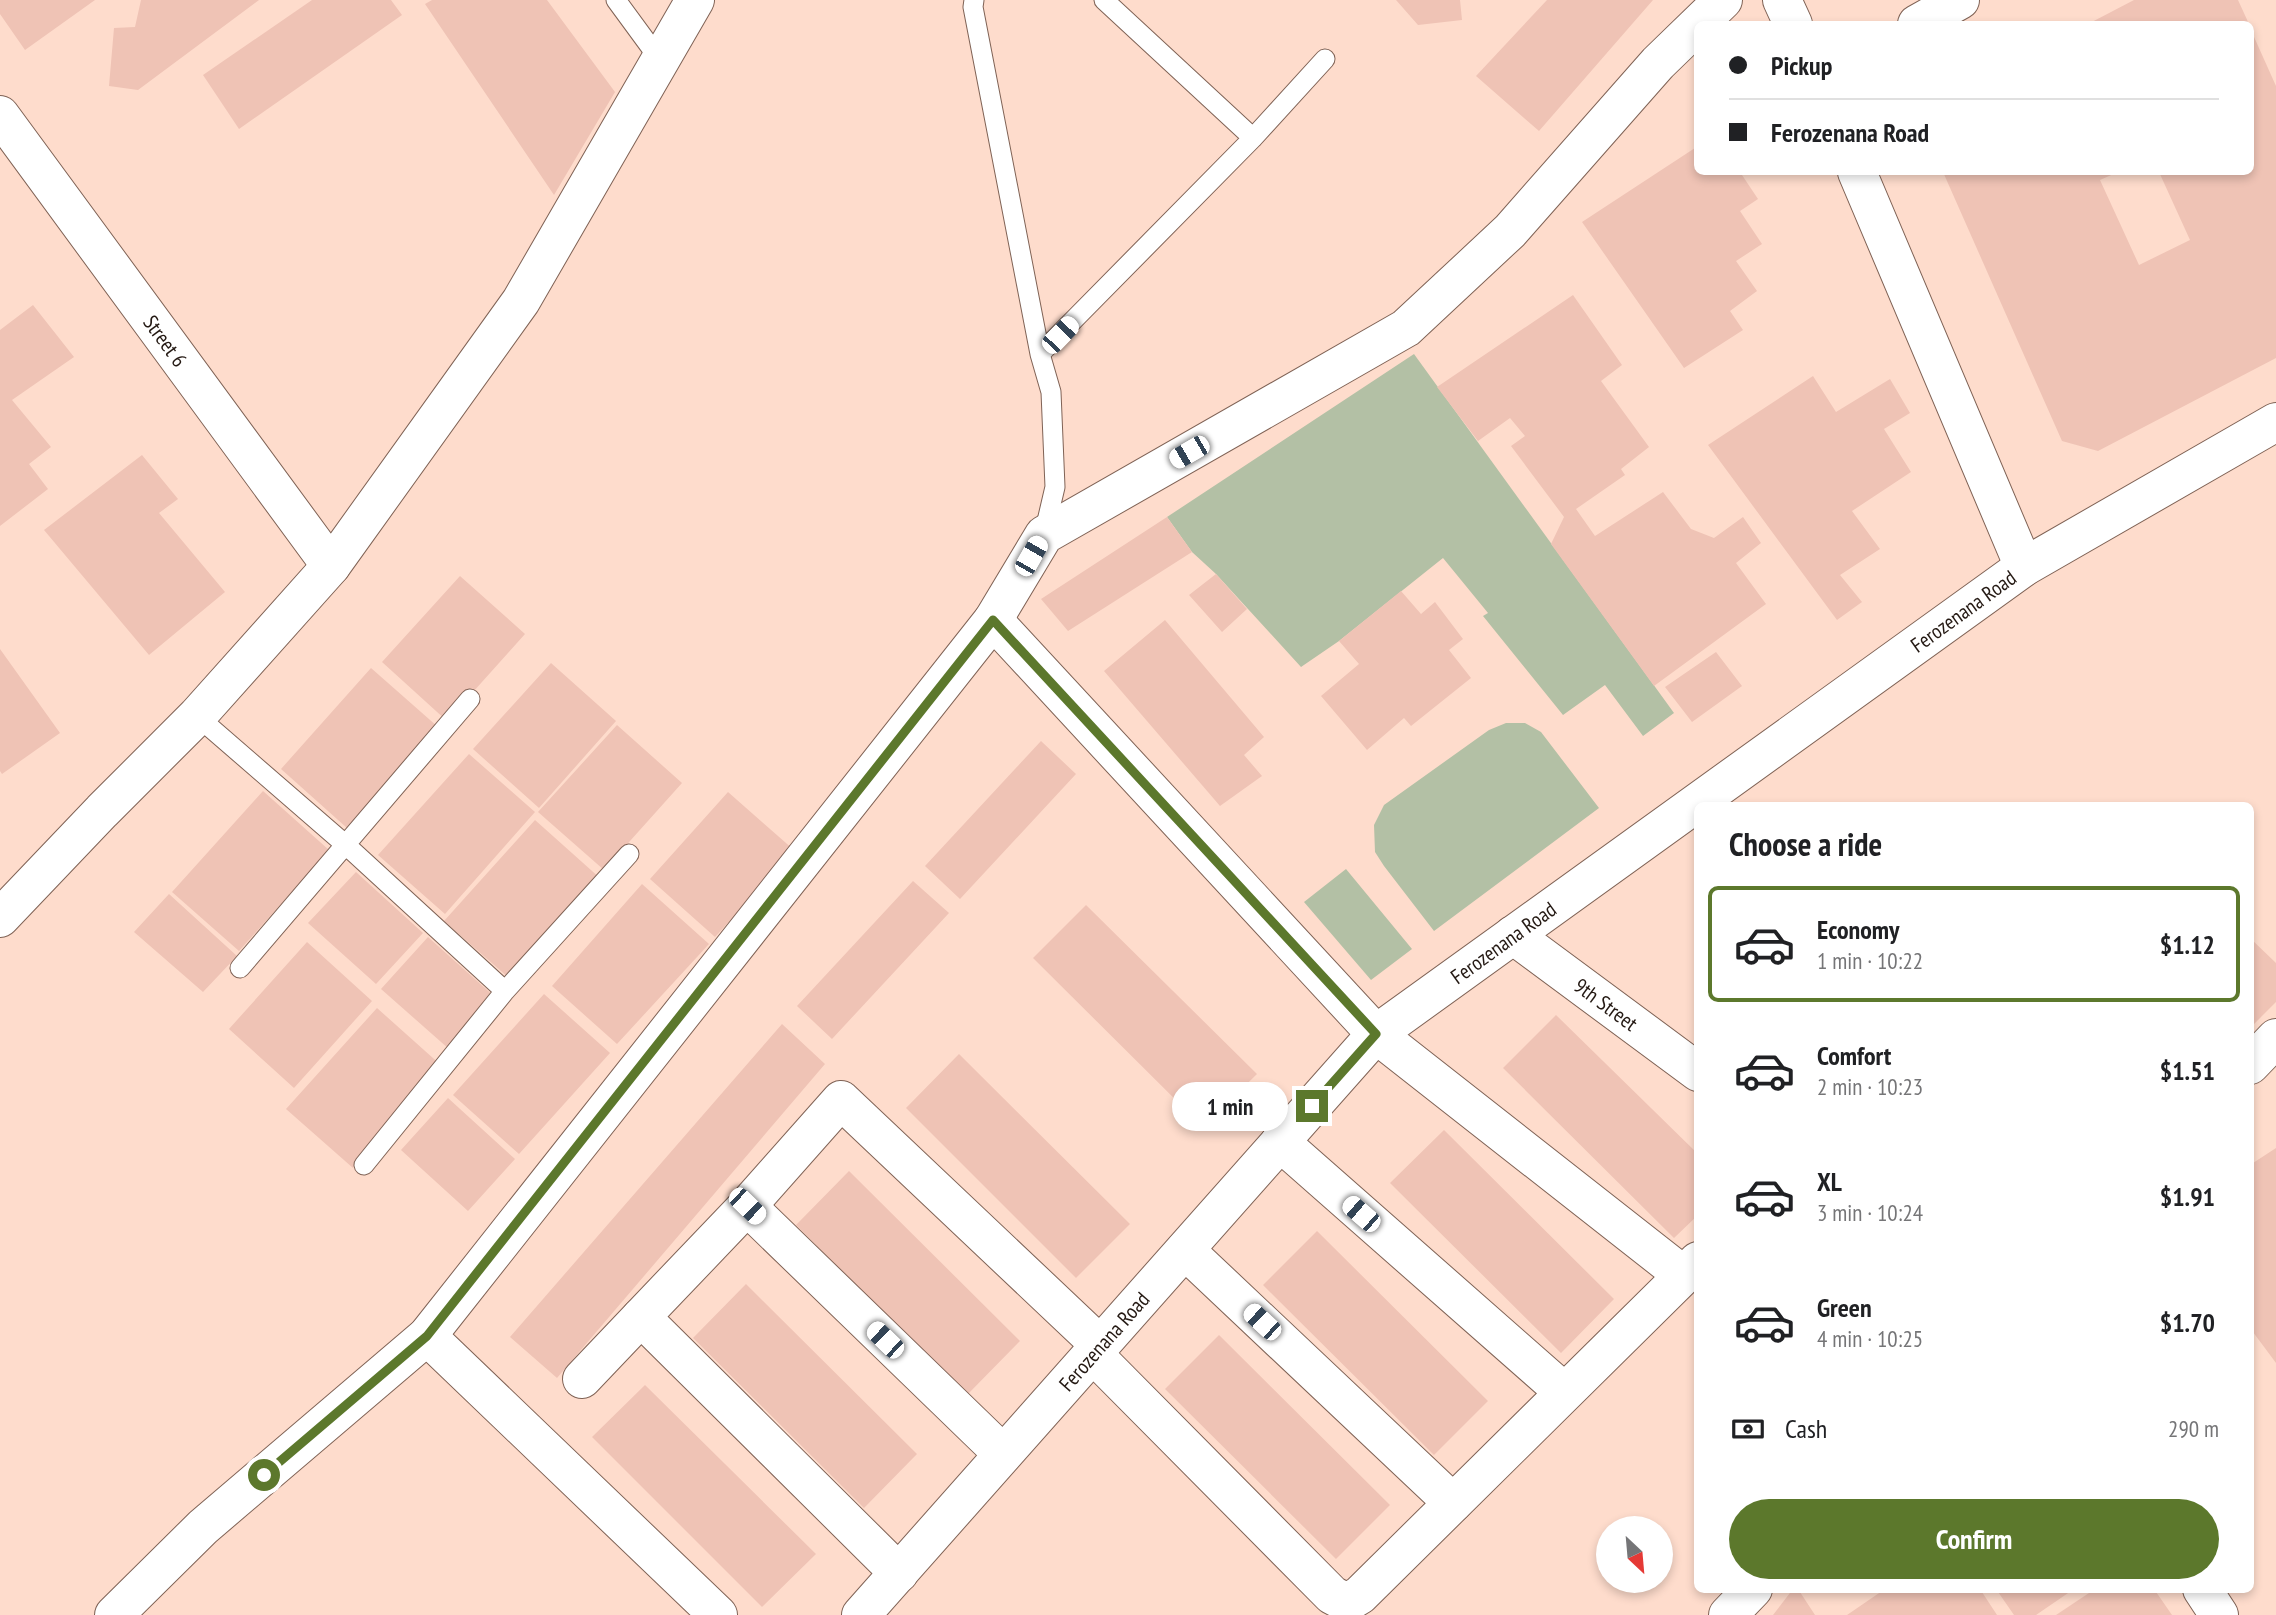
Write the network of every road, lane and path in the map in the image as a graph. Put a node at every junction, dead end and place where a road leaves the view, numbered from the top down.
1 (616, 0) edge
2 (695, 0) edge
3 (974, 0) edge
4 (1104, 0) edge
5 (1723, 0) edge
6 (1782, 0) edge
7 (1960, 0) edge
8 (1701, 21) edge
9 (1792, 21) edge
10 (1922, 21) edge
11 (1694, 28) edge
12 (1325, 58) dead end
13 (660, 60) junction
14 (0, 115) edge
15 (1253, 138) junction
16 (1858, 175) edge
17 (1040, 354) junction
18 (2276, 422) edge
19 (1044, 535) junction
20 (331, 566) junction
21 (2024, 567) junction
22 (993, 620) junction
23 (470, 699) dead end
24 (197, 716) junction
25 (1698, 802) edge
26 (1694, 805) edge
27 (347, 846) junction
28 (629, 854) dead end
29 (0, 918) edge
30 (1513, 935) junction
31 (240, 968) dead end
32 (505, 991) junction
33 (1376, 1034) junction
34 (1694, 1069) edge
35 (1280, 1142) junction
36 (364, 1165) dead end
37 (747, 1206) junction
38 (1185, 1250) junction
39 (1690, 1268) edge
40 (641, 1317) junction
41 (427, 1336) junction
42 (1096, 1349) junction
43 (582, 1379) dead end
44 (1564, 1392) junction
45 (1003, 1454) junction
46 (1453, 1503) junction
47 (900, 1573) junction
48 (1749, 1593) edge
49 (2204, 1593) edge
50 (114, 1615) edge
51 (718, 1615) edge
52 (861, 1615) edge
53 (1728, 1615) edge
54 (2218, 1615) edge

1 - 13 lane
2 - 13 street
3 - 17 lane
4 - 15 lane
5 - 8 street
6 - 9 street
7 - 10 street
11 - 19 street
12 - 15 lane
13 - 20 street
14 - 20 street, Street 6
15 - 17 lane
16 - 21 street
17 - 19 lane
18 - 21 street, Ferozenana Road
19 - 22 street
20 - 24 street
21 - 25 street, Ferozenana Road
22 - 33 street
22 - 41 street
23 - 27 lane
24 - 27 lane
24 - 29 street
26 - 30 street, Ferozenana Road
27 - 31 lane
27 - 32 lane
28 - 32 lane
30 - 33 street, Ferozenana Road
30 - 34 street, 9th Street
32 - 36 lane
33 - 35 street, Ferozenana Road
33 - 39 street
35 - 38 street, Ferozenana Road
35 - 44 street
37 - 40 street
37 - 42 street
37 - 45 street
38 - 42 street, Ferozenana Road
38 - 46 street
39 - 44 street
40 - 43 street
40 - 47 street
41 - 50 street
41 - 51 street
42 - 45 street, Ferozenana Road
42 - 46 street
44 - 46 street
45 - 47 street, Ferozenana Road
47 - 52 street, Ferozenana Road
48 - 53 street
49 - 54 street

